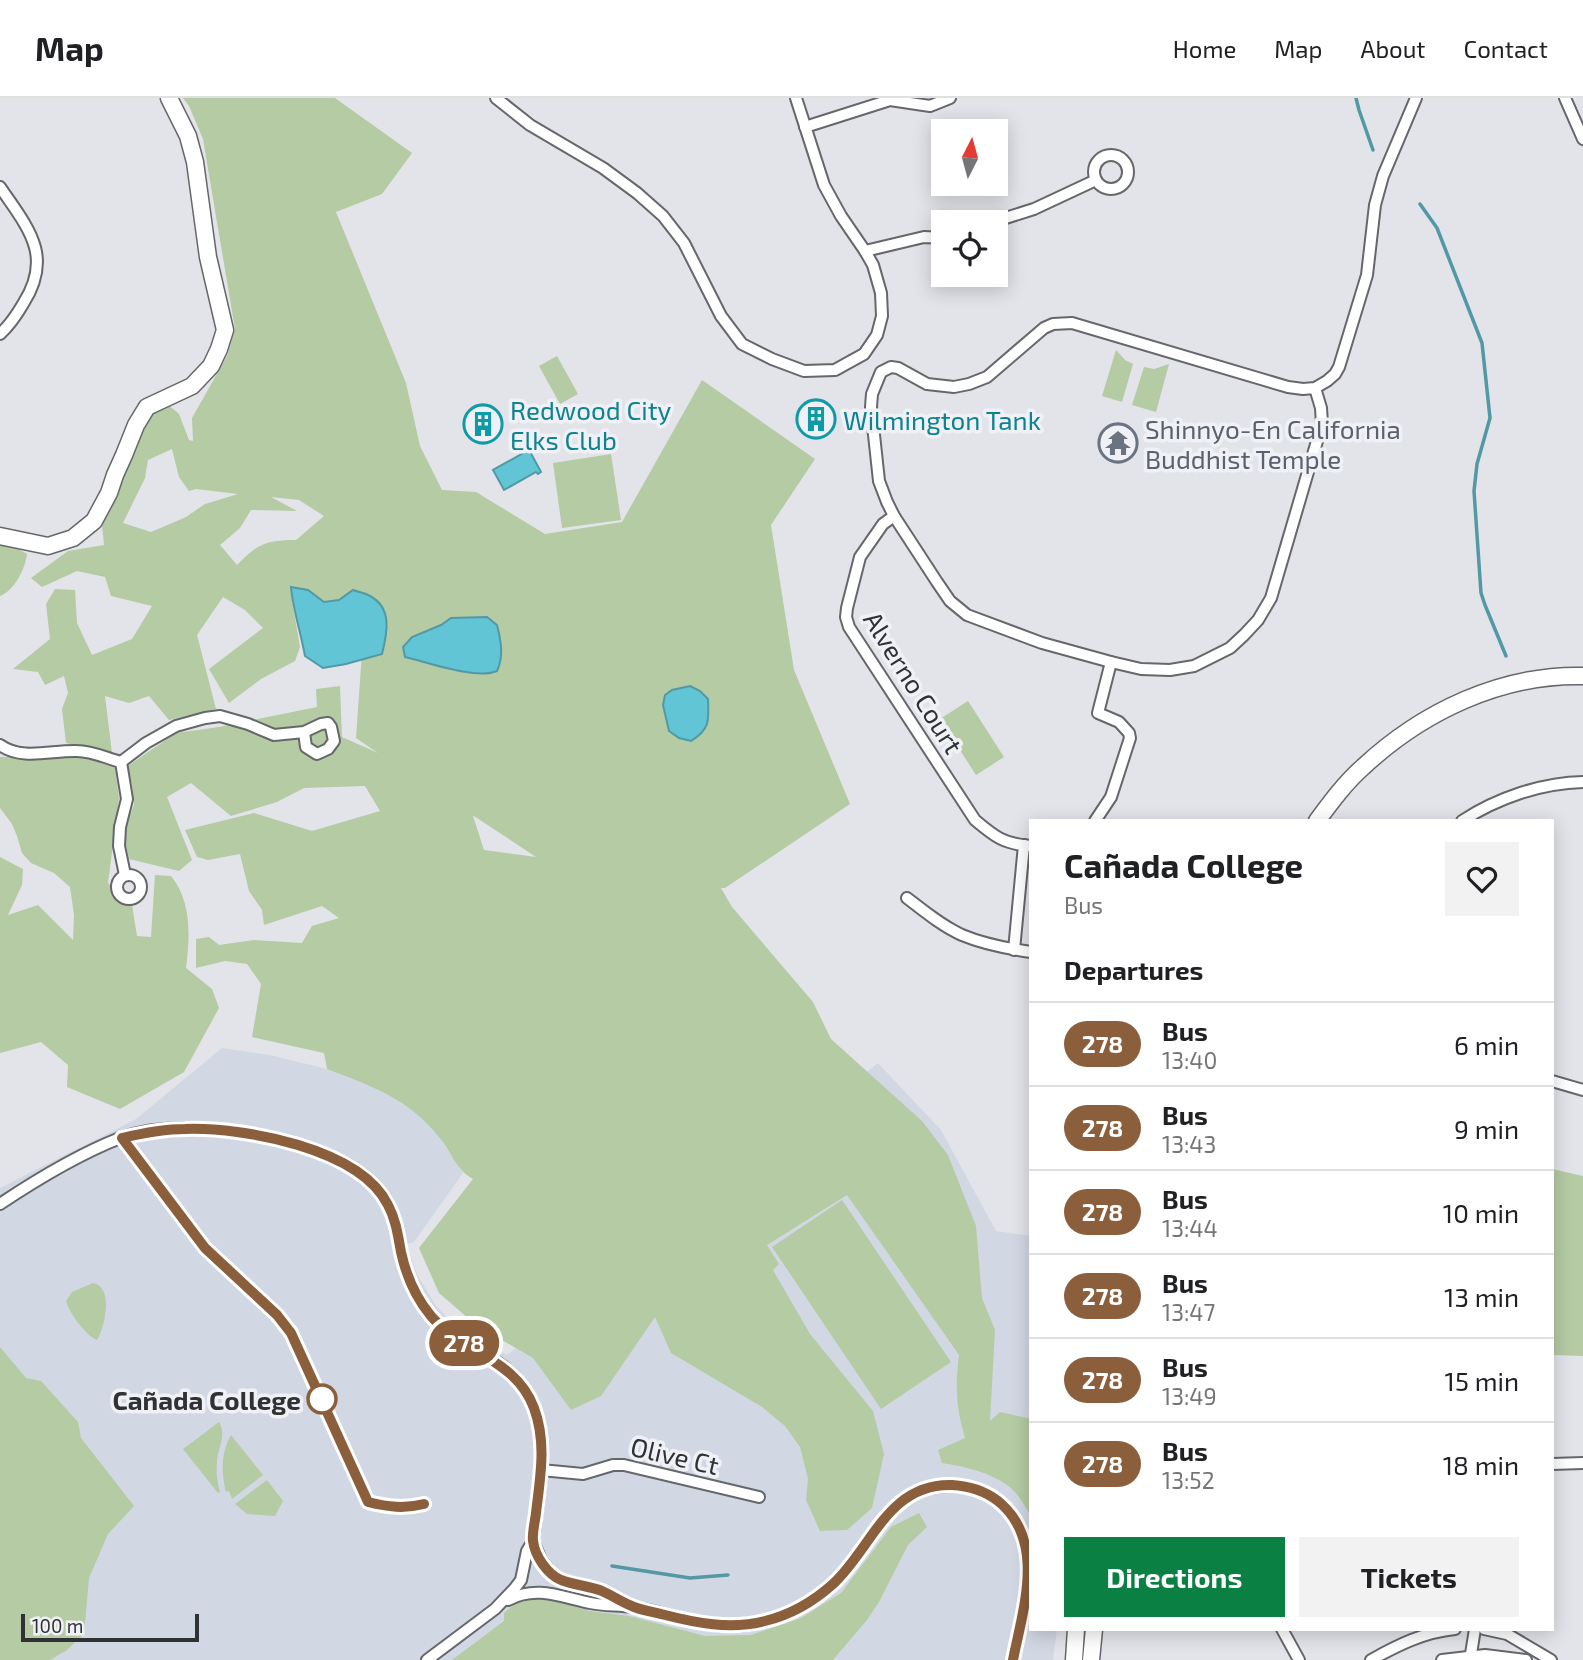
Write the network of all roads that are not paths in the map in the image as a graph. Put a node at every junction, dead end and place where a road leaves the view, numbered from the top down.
1 (169, 98) edge
2 (496, 98) edge
3 (796, 98) edge
4 (950, 98) edge
5 (1416, 98) edge
6 (1565, 98) edge
7 (805, 127) junction
8 (1583, 139) edge
9 (1096, 180) dead end
10 (0, 187) edge
11 (1008, 217) edge
12 (931, 237) edge
13 (866, 251) junction
14 (0, 334) edge
15 (1315, 388) junction
16 (894, 516) junction
17 (0, 536) edge
18 (1111, 662) junction
19 (1583, 676) edge
20 (304, 732) dead end
21 (0, 746) edge
22 (121, 762) junction
23 (1583, 782) edge
24 (1095, 819) edge
25 (1318, 819) edge
26 (1465, 819) edge
27 (1027, 846) edge
28 (125, 875) dead end
29 (907, 898) dead end
30 (1014, 950) junction
31 (1029, 952) edge
32 (1554, 1082) edge
33 (1583, 1090) edge
34 (0, 1204) edge
35 (1583, 1463) edge
36 (1554, 1464) edge
37 (541, 1470) junction
38 (759, 1497) dead end
39 (533, 1541) junction
40 (499, 1605) junction
41 (634, 1607) junction
42 (1076, 1631) edge
43 (1094, 1631) edge
44 (1283, 1631) edge
45 (1444, 1631) edge
46 (1475, 1631) edge
47 (1493, 1631) edge
48 (1470, 1658) edge
49 (428, 1659) edge
50 (1013, 1660) edge
51 (1074, 1660) edge
52 (1091, 1660) edge
53 (1299, 1660) edge
54 (1371, 1660) edge
55 (1443, 1660) edge
56 (1526, 1660) edge
57 (1551, 1660) edge

1 - 17 street
2 - 13 street
3 - 7 street
4 - 7 street
5 - 15 street
6 - 8 street
7 - 13 street
9 - 11 street
10 - 14 street
12 - 13 street
15 - 16 street
15 - 18 street
16 - 18 street
16 - 27 street, Alverno Court
18 - 24 street
19 - 25 street
20 - 22 street
21 - 22 street
22 - 28 street
23 - 26 street
27 - 30 street, Alverno Court
29 - 30 street
30 - 31 street
32 - 33 street
34 - 37 street
35 - 36 street
37 - 38 street, Olive Ct
37 - 39 street
39 - 40 street
39 - 41 street
40 - 41 street
40 - 49 street
41 - 50 street
42 - 51 street
43 - 52 street
44 - 53 street
45 - 54 street
46 - 48 street
47 - 57 street
48 - 55 street
48 - 56 street

